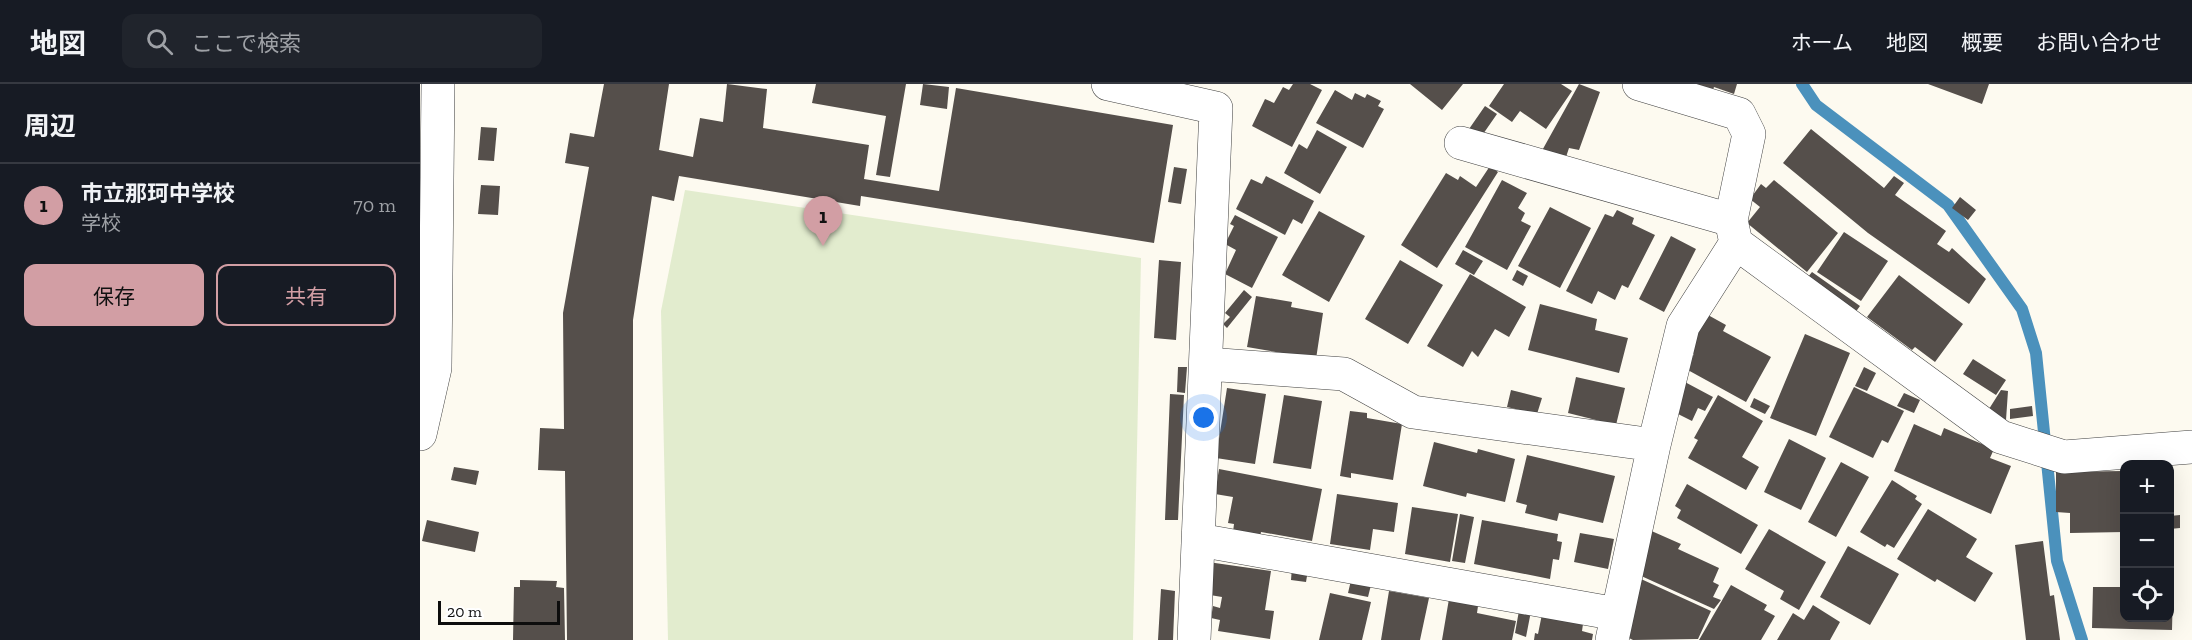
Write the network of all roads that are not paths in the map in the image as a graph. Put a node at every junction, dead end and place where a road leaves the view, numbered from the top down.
1 (438, 84) edge
2 (1108, 84) edge
3 (1639, 84) edge
4 (1461, 143) dead end
5 (428, 166) edge
6 (1733, 232) junction
7 (1206, 364) junction
8 (420, 434) edge
9 (1654, 445) junction
10 (2192, 447) edge
11 (1199, 540) junction
12 (1614, 627) edge
13 (1194, 640) edge

1 - 5 street
2 - 7 street
3 - 6 street
4 - 6 street
5 - 8 street
6 - 9 street
6 - 10 street
7 - 9 street
7 - 11 street
9 - 12 street
11 - 12 street
11 - 13 street

